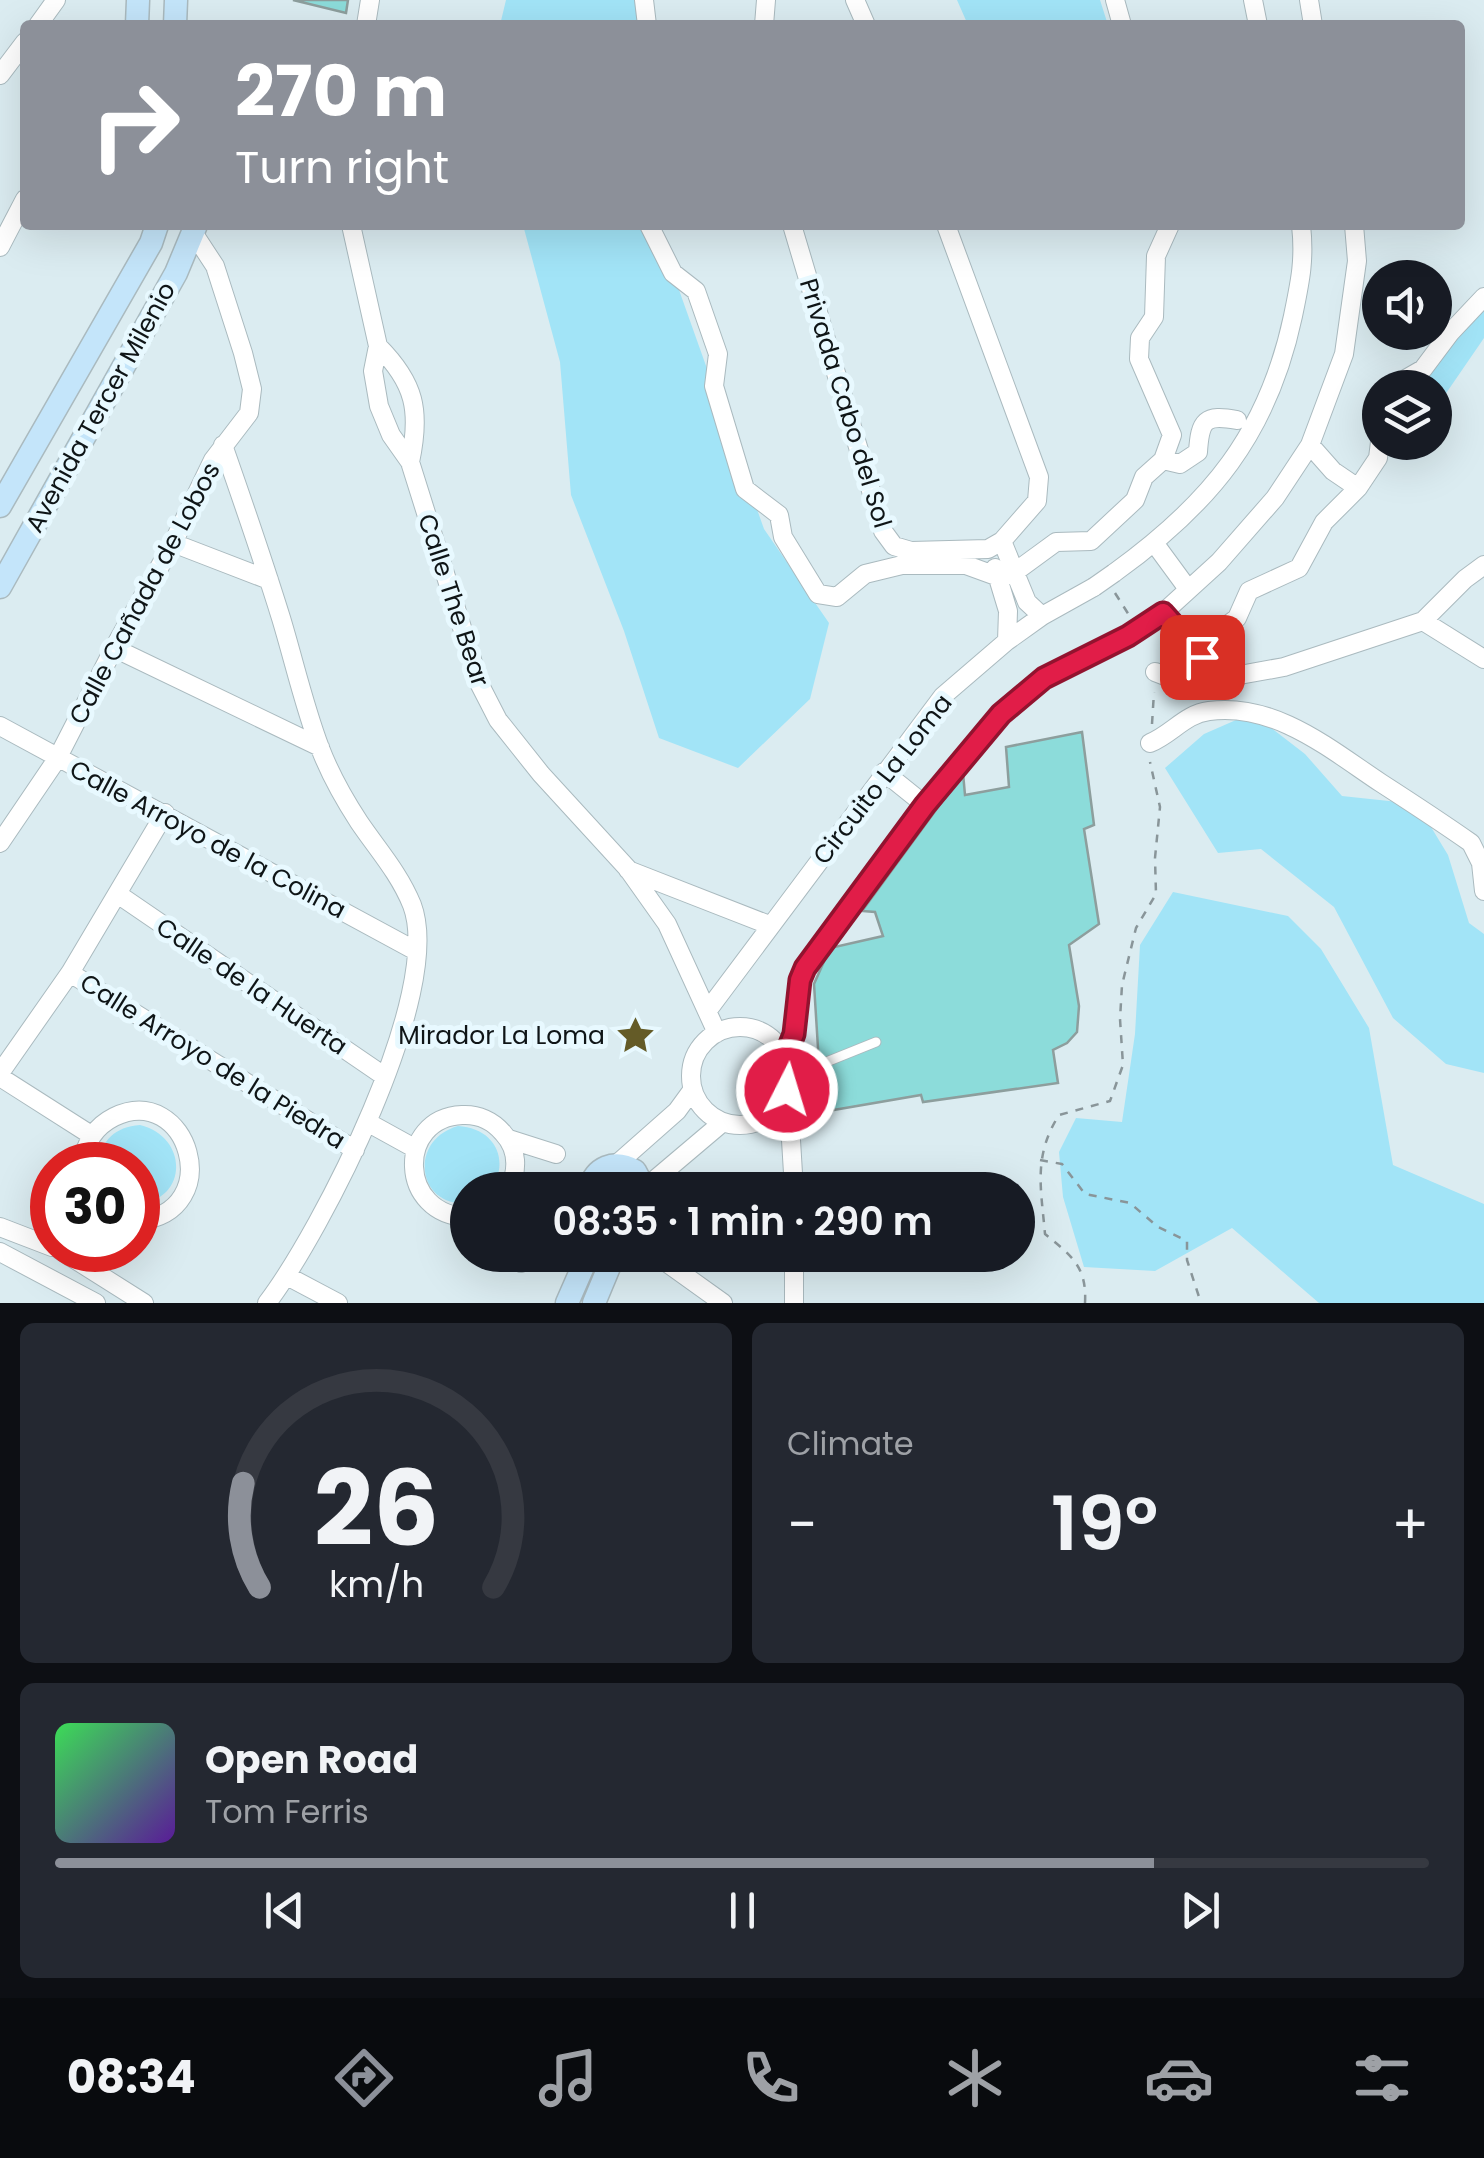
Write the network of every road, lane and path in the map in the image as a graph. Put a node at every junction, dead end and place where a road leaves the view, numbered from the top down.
1 (20, 49) edge
2 (0, 75) edge
3 (20, 208) edge
4 (155, 230) edge
5 (195, 230) edge
6 (196, 230) edge
7 (351, 230) edge
8 (654, 230) edge
9 (793, 230) edge
10 (948, 230) edge
11 (1168, 230) edge
12 (1302, 230) edge
13 (1355, 230) edge
14 (0, 247) edge
15 (1484, 297) edge
16 (378, 346) junction
17 (1421, 370) edge
18 (1237, 420) dead end
19 (224, 444) junction
20 (1310, 445) junction
21 (1163, 460) junction
22 (1377, 460) edge
23 (410, 462) junction
24 (18, 472) junction
25 (1358, 488) junction
26 (51, 493) junction
27 (0, 506) edge
28 (173, 543) junction
29 (1154, 544) junction
30 (995, 545) junction
31 (1484, 565) edge
32 (1007, 574) junction
33 (269, 580) junction
34 (1106, 581) junction
35 (0, 588) edge
36 (1188, 589) junction
37 (1042, 616) junction
38 (1423, 621) junction
39 (1144, 624) junction
40 (1007, 640) junction
41 (114, 648) junction
42 (1484, 659) edge
43 (1156, 672) joint
44 (1234, 676) junction
45 (1218, 688) junction
46 (1211, 710) junction
47 (0, 726) edge
48 (1150, 743) junction
49 (320, 747) junction
50 (57, 759) junction
51 (884, 772) junction
52 (925, 805) junction
53 (165, 813) junction
54 (0, 843) edge
55 (628, 869) junction
56 (1484, 891) edge
57 (120, 895) junction
58 (769, 925) junction
59 (416, 950) junction
60 (70, 973) junction
61 (708, 1010) junction
62 (717, 1032) junction
63 (876, 1042) dead end
64 (785, 1057) junction
65 (0, 1075) edge
66 (384, 1076) junction
67 (789, 1077) junction
68 (693, 1089) junction
69 (780, 1105) junction
70 (367, 1122) junction
71 (723, 1122) junction
72 (92, 1135) junction
73 (508, 1139) junction
74 (90, 1142) edge
75 (416, 1148) junction
76 (356, 1150) junction
77 (556, 1154) dead end
78 (1040, 1160) junction
79 (617, 1164) junction
80 (516, 1172) edge
81 (598, 1172) edge
82 (636, 1172) edge
83 (665, 1172) edge
84 (793, 1172) edge
85 (160, 1215) edge
86 (450, 1215) edge
87 (0, 1226) edge
88 (30, 1238) edge
89 (0, 1252) edge
90 (95, 1272) edge
91 (581, 1272) edge
92 (607, 1272) edge
93 (680, 1272) edge
94 (794, 1272) edge
95 (287, 1276) junction
96 (323, 1298) edge
97 (96, 1303) edge
98 (144, 1303) edge
99 (266, 1303) edge
100 (338, 1303) edge
101 (568, 1303) edge
102 (594, 1303) edge
103 (723, 1303) edge
104 (794, 1303) edge
105 (1085, 1303) edge
106 (1201, 1303) edge

1 - 2 street
3 - 14 street
4 - 24 street, Avenida Tercer Milenio
5 - 26 street, Avenida Tercer Milenio
6 - 19 street, Calle Cañada de Lobos
7 - 16 street, Calle The Bear
8 - 32 street
9 - 30 street, Privada Cabo del Sol
10 - 30 street
11 - 21 street
12 - 29 street, Circuito La Loma
13 - 20 street, Circuito La Loma
15 - 17 street
16 - 23 street, Calle The Bear
16 - 23 street, Calle The Bear
18 - 21 street
19 - 28 street, Calle Cañada de Lobos
19 - 33 street
20 - 25 street
20 - 36 street, Circuito La Loma
21 - 32 street
22 - 25 street
23 - 55 street, Calle The Bear
24 - 26 street
24 - 27 street, Avenida Tercer Milenio
25 - 44 street
26 - 35 street, Avenida Tercer Milenio
28 - 33 street
28 - 41 street, Calle Cañada de Lobos
29 - 34 street, Circuito La Loma
29 - 36 street
30 - 32 street
31 - 38 street
32 - 37 street
32 - 40 street
33 - 49 street
34 - 37 street, Circuito La Loma
34 - 39 path
36 - 39 street, Circuito La Loma
37 - 40 street, Circuito La Loma
38 - 42 street
38 - 44 street
39 - 44 street
39 - 52 street, Circuito La Loma
40 - 51 street, Circuito La Loma
41 - 49 street
41 - 50 street, Calle Cañada de Lobos
43 - 45 street
43 - 48 path
44 - 45 street
45 - 46 street
46 - 48 street
46 - 56 street
47 - 50 street, Calle Arroyo de la Colina
48 - 78 path
49 - 59 street
50 - 53 street, Calle Arroyo de la Colina
50 - 54 street, Calle Cañada de Lobos
51 - 52 street
51 - 58 street, Circuito La Loma
52 - 64 street, Circuito La Loma
53 - 57 street
53 - 59 street, Calle Arroyo de la Colina
55 - 58 street, Calle The Bear
55 - 61 street, Calle The Bear
57 - 60 street
57 - 66 street, Calle de la Huerta
58 - 61 street, Circuito La Loma
59 - 66 street
60 - 65 street
60 - 76 street, Calle Arroyo de la Piedra
61 - 62 street, Calle The Bear
62 - 64 street
62 - 68 street
63 - 67 lane
64 - 67 street
65 - 72 street
66 - 70 street
67 - 69 street
68 - 71 street
68 - 79 street
69 - 71 street
69 - 84 street
70 - 75 street
70 - 76 street
71 - 83 street
72 - 74 street
72 - 85 street
73 - 75 street
73 - 77 street
73 - 80 street
75 - 86 street
76 - 95 street
78 - 105 path
78 - 106 path
79 - 81 street
79 - 82 street
87 - 88 street
89 - 97 street
90 - 98 street
91 - 101 street
92 - 102 street
93 - 103 street
94 - 104 street
95 - 96 street
95 - 99 street
96 - 100 street

